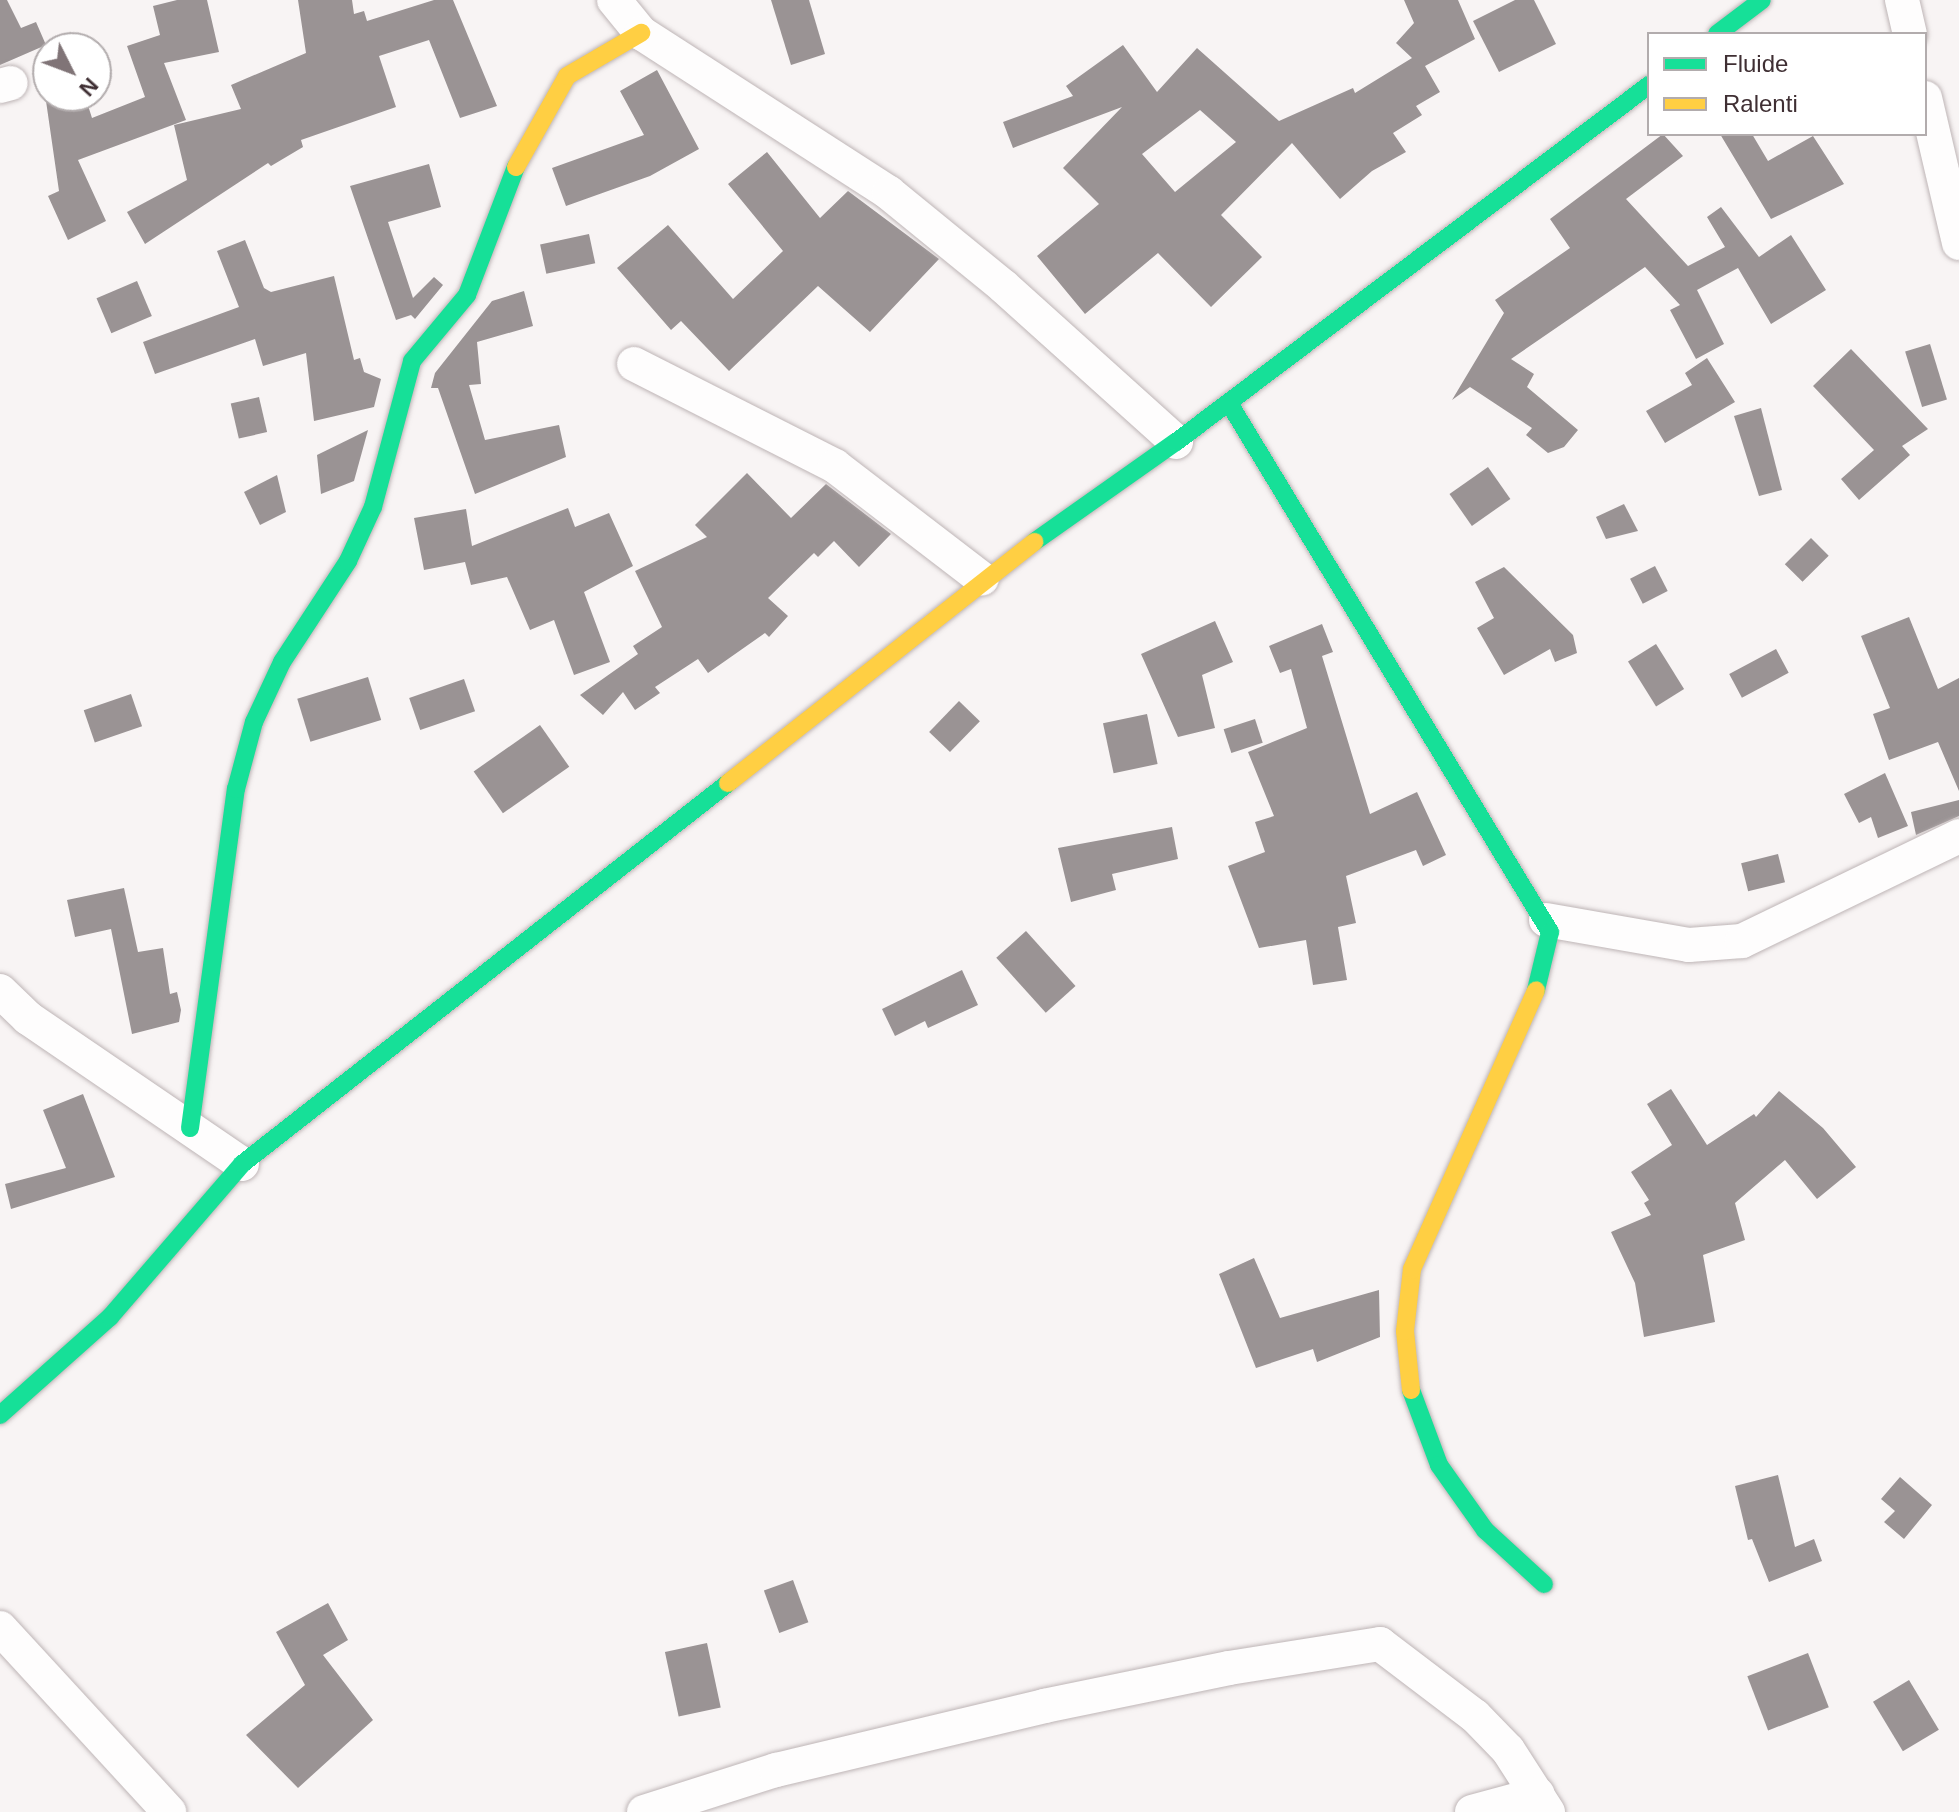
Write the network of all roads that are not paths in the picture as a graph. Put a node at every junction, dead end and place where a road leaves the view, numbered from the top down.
1 (614, 0) edge
2 (1762, 0) edge
3 (1902, 0) edge
4 (1720, 32) edge
5 (1910, 32) edge
6 (641, 33) junction
7 (1647, 87) edge
8 (1927, 107) edge
9 (1959, 243) edge
10 (634, 364) dead end
11 (1229, 403) junction
12 (1176, 442) junction
13 (982, 579) junction
14 (1959, 836) edge
15 (1546, 920) junction
16 (0, 991) edge
17 (190, 1128) junction
18 (242, 1164) junction
19 (0, 1415) edge
20 (1544, 1584) dead end
21 (0, 1628) edge
22 (1543, 1803) edge
23 (169, 1812) edge
24 (644, 1812) edge
25 (1472, 1812) edge

1 - 6 street
2 - 4 street
3 - 5 street
6 - 12 street
6 - 17 street
7 - 11 street
8 - 9 street
10 - 13 street
11 - 12 street
11 - 15 street
12 - 13 street
13 - 18 street
14 - 15 street
15 - 20 street
16 - 17 street
17 - 18 street
18 - 19 street
21 - 23 street
22 - 24 street
22 - 25 street

